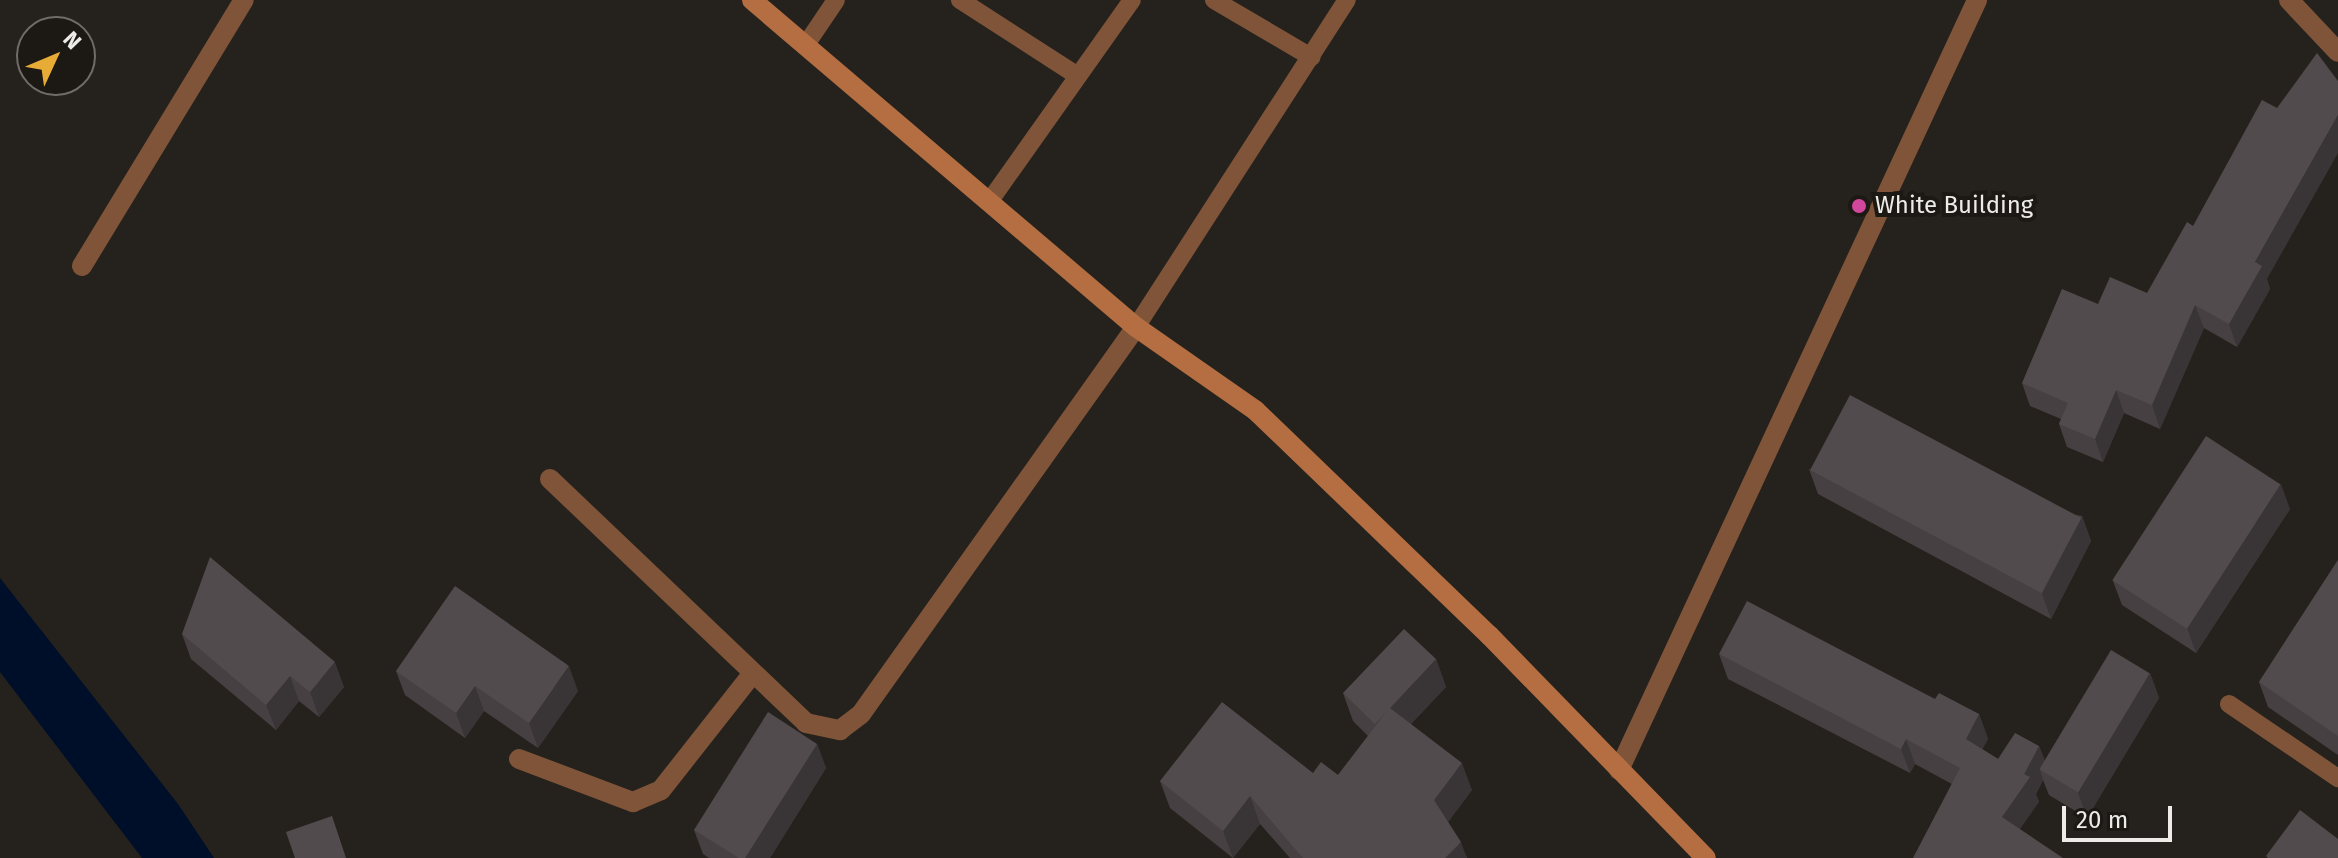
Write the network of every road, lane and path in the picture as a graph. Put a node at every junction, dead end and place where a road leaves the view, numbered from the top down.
1 (244, 0) edge
2 (752, 0) edge
3 (836, 0) edge
4 (960, 0) edge
5 (1132, 0) edge
6 (1214, 0) edge
7 (1347, 0) edge
8 (1977, 0) edge
9 (2289, 0) edge
10 (805, 46) junction
11 (2338, 52) edge
12 (1311, 57) junction
13 (1078, 76) junction
14 (989, 202) junction
15 (82, 266) dead end
16 (1136, 327) junction
17 (550, 479) dead end
18 (753, 673) junction
19 (2229, 704) dead end
20 (519, 759) dead end
21 (1619, 770) junction
22 (2338, 778) edge
23 (1706, 858) edge

1 - 15 street
2 - 10 street
3 - 10 lane
4 - 13 lane
5 - 13 lane
6 - 12 lane
7 - 12 lane
8 - 21 street
9 - 11 street
10 - 14 street
12 - 16 lane
13 - 14 lane
14 - 16 street
16 - 18 street
16 - 21 street
17 - 18 street
18 - 20 street
19 - 22 lane
21 - 23 street

